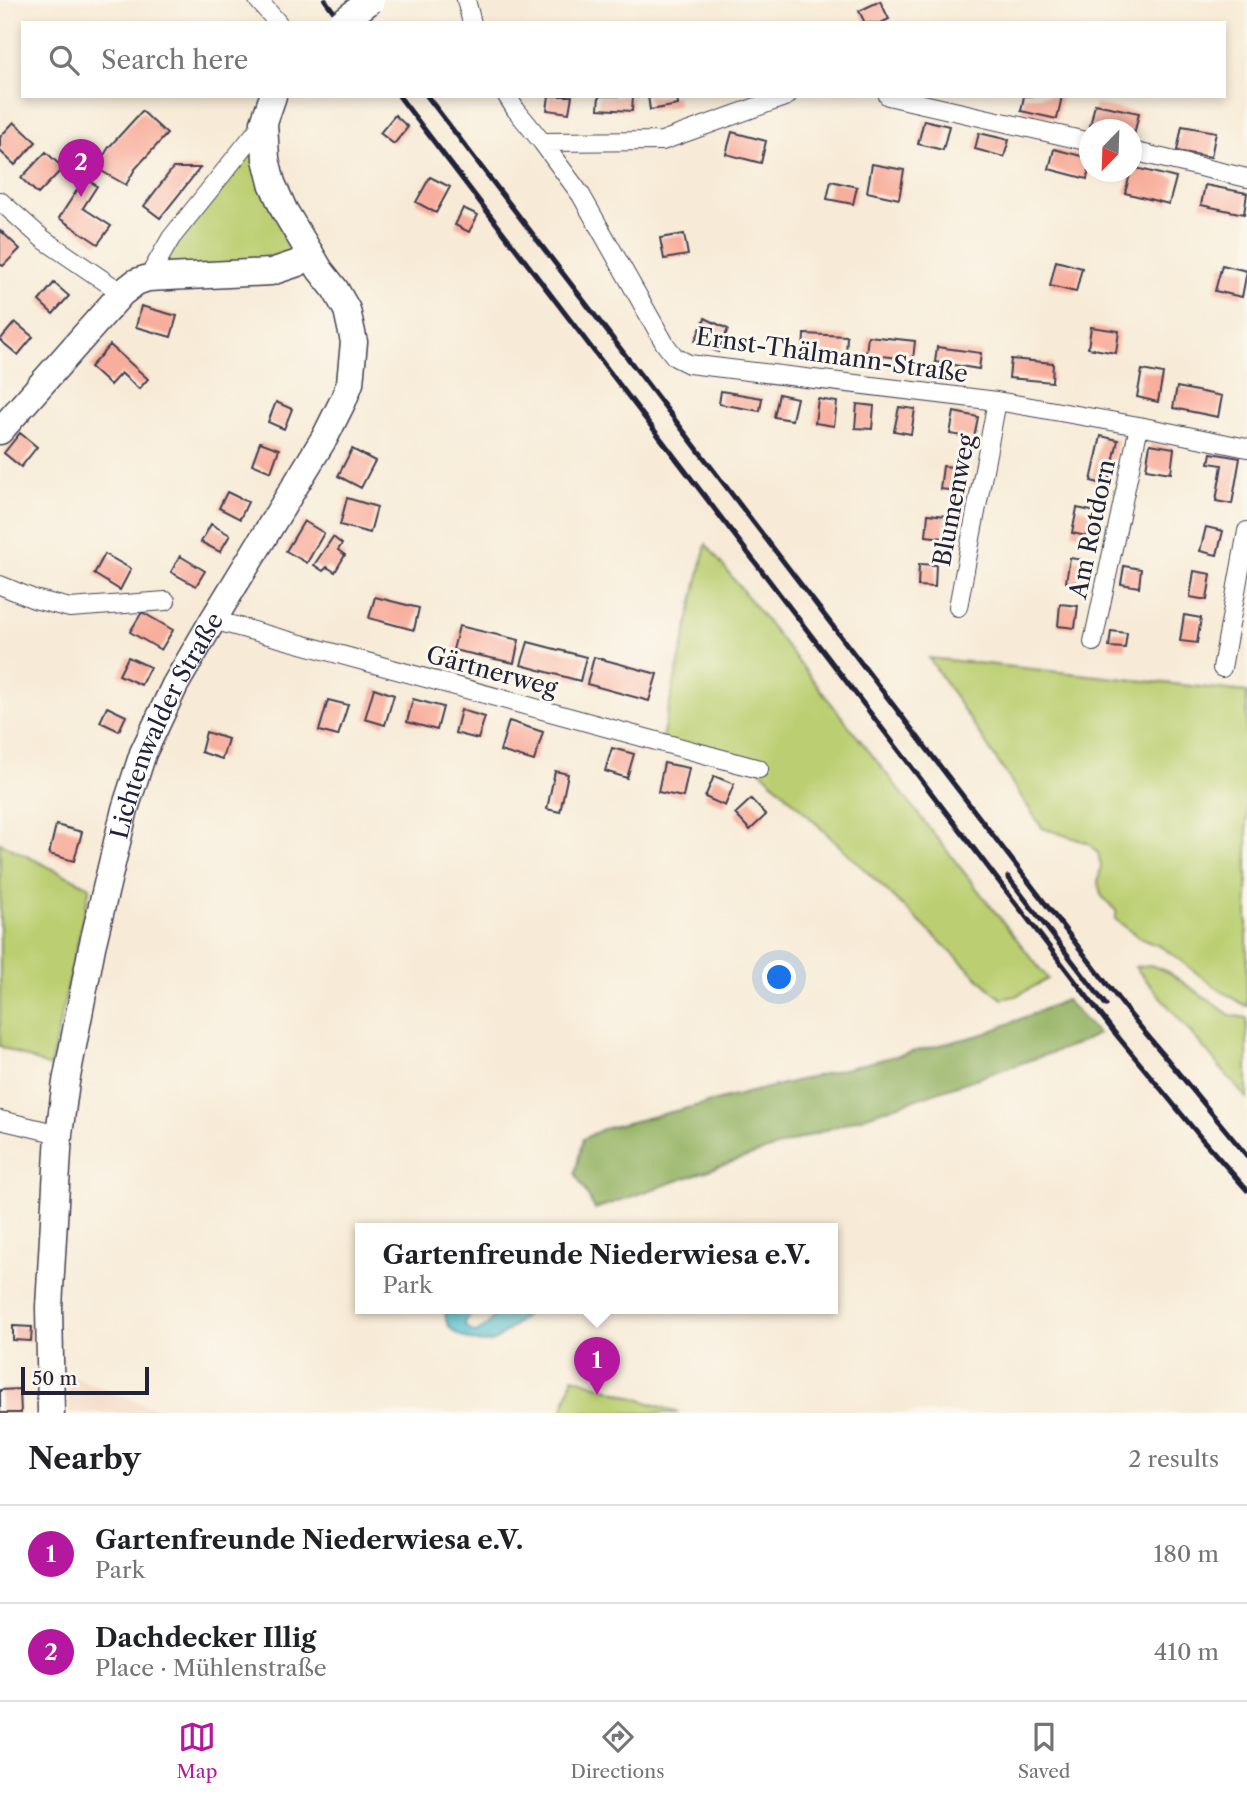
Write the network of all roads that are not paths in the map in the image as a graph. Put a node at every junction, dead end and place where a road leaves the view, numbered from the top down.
1 (258, 0) edge
2 (371, 0) edge
3 (466, 0) edge
4 (276, 21) edge
5 (344, 21) edge
6 (471, 21) edge
7 (272, 98) edge
8 (508, 98) edge
9 (781, 98) edge
10 (897, 98) edge
11 (264, 122) junction
12 (1079, 139) edge
13 (542, 142) junction
14 (1142, 153) edge
15 (1247, 178) edge
16 (0, 201) edge
17 (310, 253) junction
18 (148, 278) junction
19 (122, 293) junction
20 (997, 401) junction
21 (1139, 426) junction
22 (0, 431) edge
23 (1247, 448) edge
24 (1247, 531) edge
25 (0, 585) edge
26 (166, 601) dead end
27 (958, 607) dead end
28 (213, 620) junction
29 (1093, 642) dead end
30 (1222, 668) dead end
31 (759, 769) dead end
32 (0, 1120) edge
33 (59, 1134) junction
34 (51, 1413) edge

1 - 4 street
2 - 5 main road, bridge
3 - 6 street
7 - 11 main road, Lichtenwalder Straße
8 - 13 street, Ernst-Thälmann-Straße
9 - 13 street
10 - 12 street
11 - 17 main road, Lichtenwalder Straße
11 - 18 street
13 - 20 street, Ernst-Thälmann-Straße
14 - 15 street
16 - 19 street
17 - 18 main road
17 - 28 main road, Lichtenwalder Straße
18 - 19 main road
19 - 22 main road
20 - 21 street, Ernst-Thälmann-Straße
20 - 27 street, Blumenweg
21 - 23 street, Ernst-Thälmann-Straße
21 - 29 street, Am Rotdorn
24 - 30 street
25 - 26 street
28 - 31 street, Gärtnerweg
28 - 33 main road, Lichtenwalder Straße
32 - 33 street
33 - 34 main road, Lichtenwalder Straße

